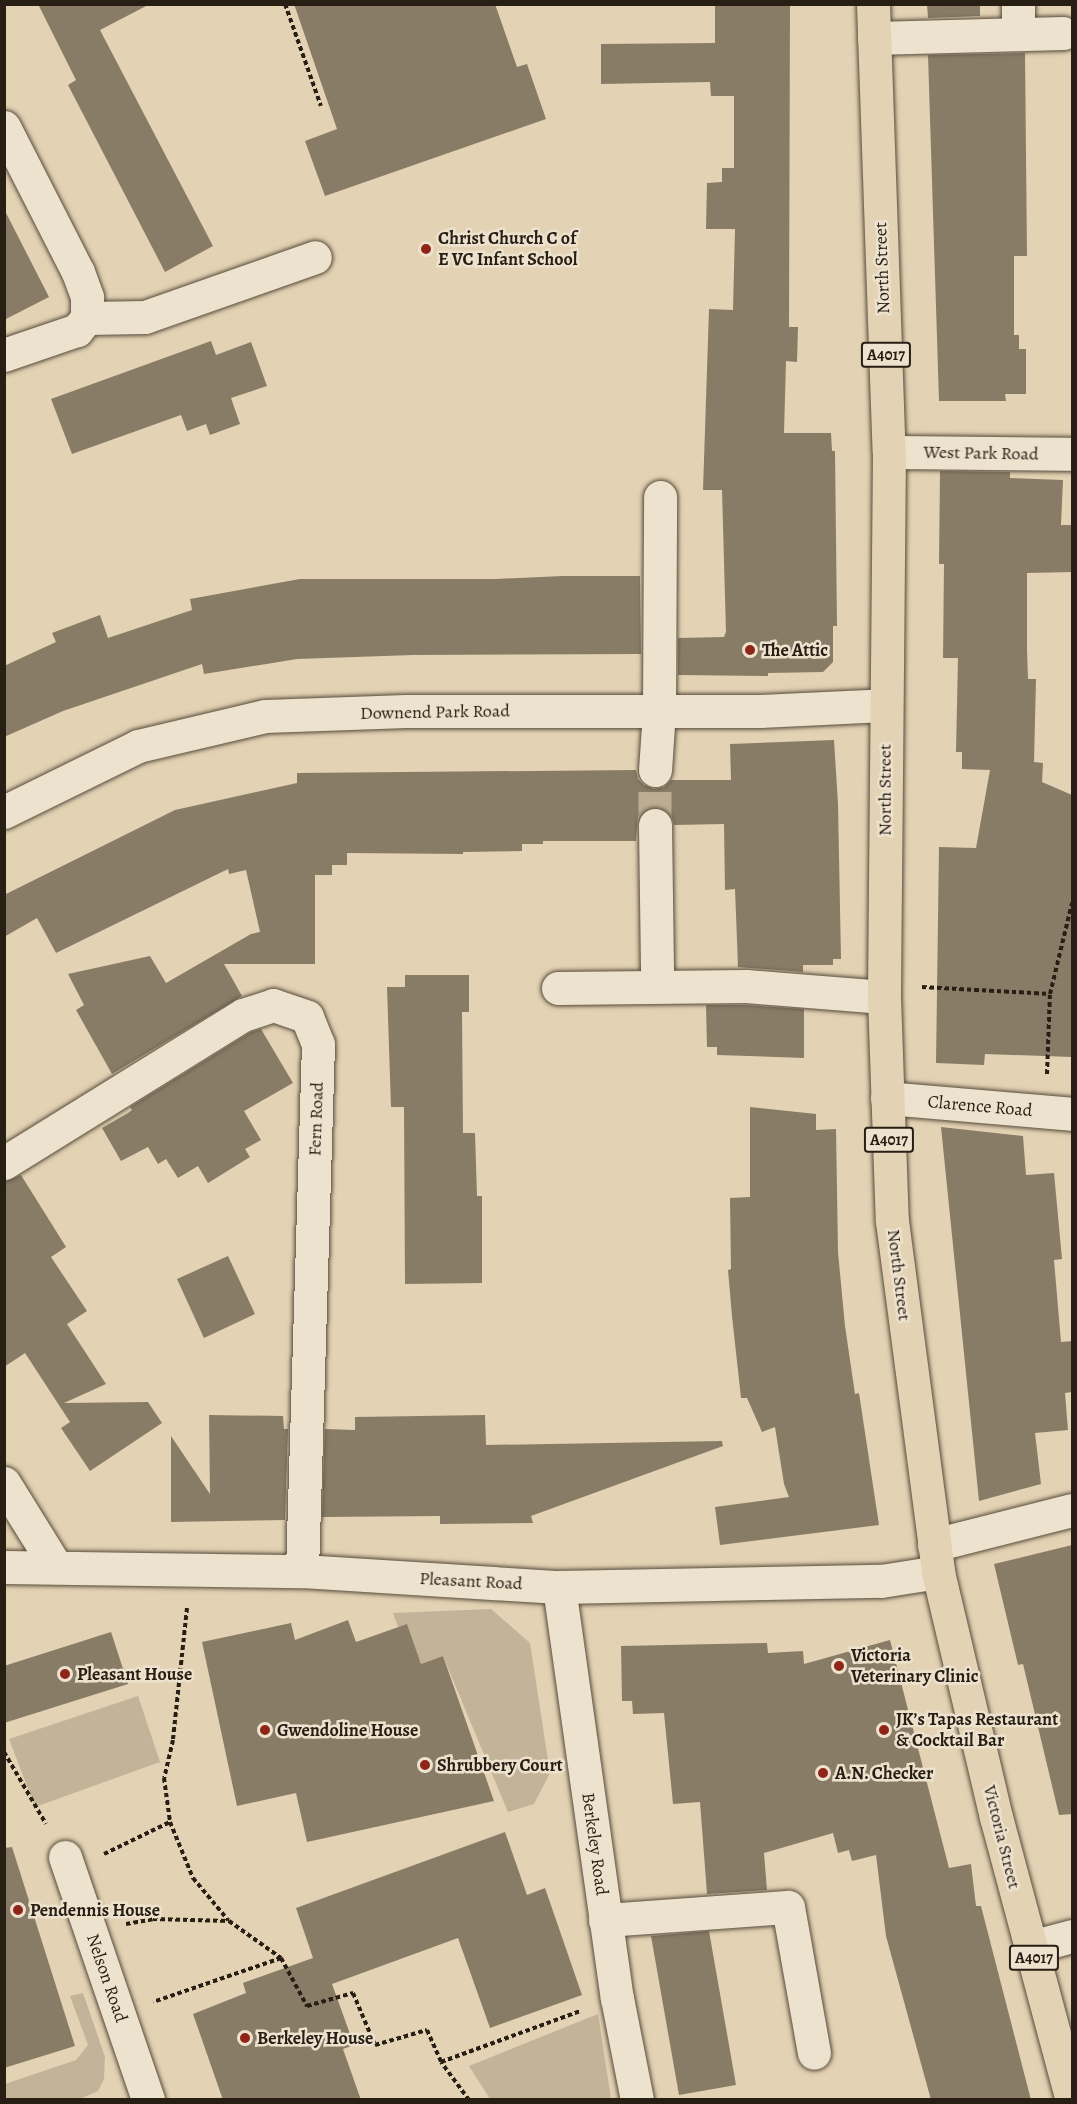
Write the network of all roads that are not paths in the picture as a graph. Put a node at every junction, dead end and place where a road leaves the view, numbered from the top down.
1 (873, 4) edge
2 (1018, 20) edge
3 (1063, 33) dead end
4 (874, 38) junction
5 (4, 127) edge
6 (315, 257) dead end
7 (87, 318) junction
8 (4, 355) edge
9 (889, 452) junction
10 (1072, 454) edge
11 (660, 497) dead end
12 (885, 705) junction
13 (658, 711) junction
14 (656, 770) tunnel mouth
15 (4, 812) edge
16 (655, 825) tunnel mouth
17 (657, 969) dead end
18 (558, 988) dead end
19 (884, 991) junction
20 (887, 1098) junction
21 (1059, 1113) edge
22 (4, 1163) edge
23 (4, 1483) edge
24 (1072, 1510) edge
25 (936, 1559) junction
26 (56, 1567) junction
27 (4, 1568) edge
28 (302, 1571) junction
29 (559, 1587) junction
30 (68, 1864) road end
31 (606, 1920) junction
32 (1072, 1936) edge
33 (1031, 1947) junction
34 (814, 2053) dead end
35 (148, 2100) edge
36 (637, 2100) edge
37 (1072, 2100) edge

1 - 4 main road, North Street / A4017
2 - 3 street
2 - 4 street
4 - 9 main road, North Street / A4017
5 - 7 street
6 - 7 street
7 - 8 street
9 - 10 street, West Park Road
9 - 12 main road, North Street / A4017
11 - 13 street
12 - 13 street, Downend Park Road
12 - 19 main road, North Street / A4017
13 - 14 street
13 - 15 street, Downend Park Road
16 - 17 street
18 - 19 street
19 - 20 main road, North Street / A4017
20 - 21 street, Clarence Road
20 - 25 main road, North Street / A4017
22 - 28 street, Fern Road
23 - 26 street
24 - 25 street, Pleasant Road
25 - 29 street, Pleasant Road
25 - 33 main road, Victoria Street / A4017
26 - 27 street, Pleasant Road
26 - 28 street, Pleasant Road
28 - 29 street, Pleasant Road
29 - 31 street, Berkeley Road
30 - 35 street, Nelson Road
31 - 34 street
31 - 36 street, Berkeley Road
32 - 33 street
33 - 37 main road, Victoria Street / A4017

